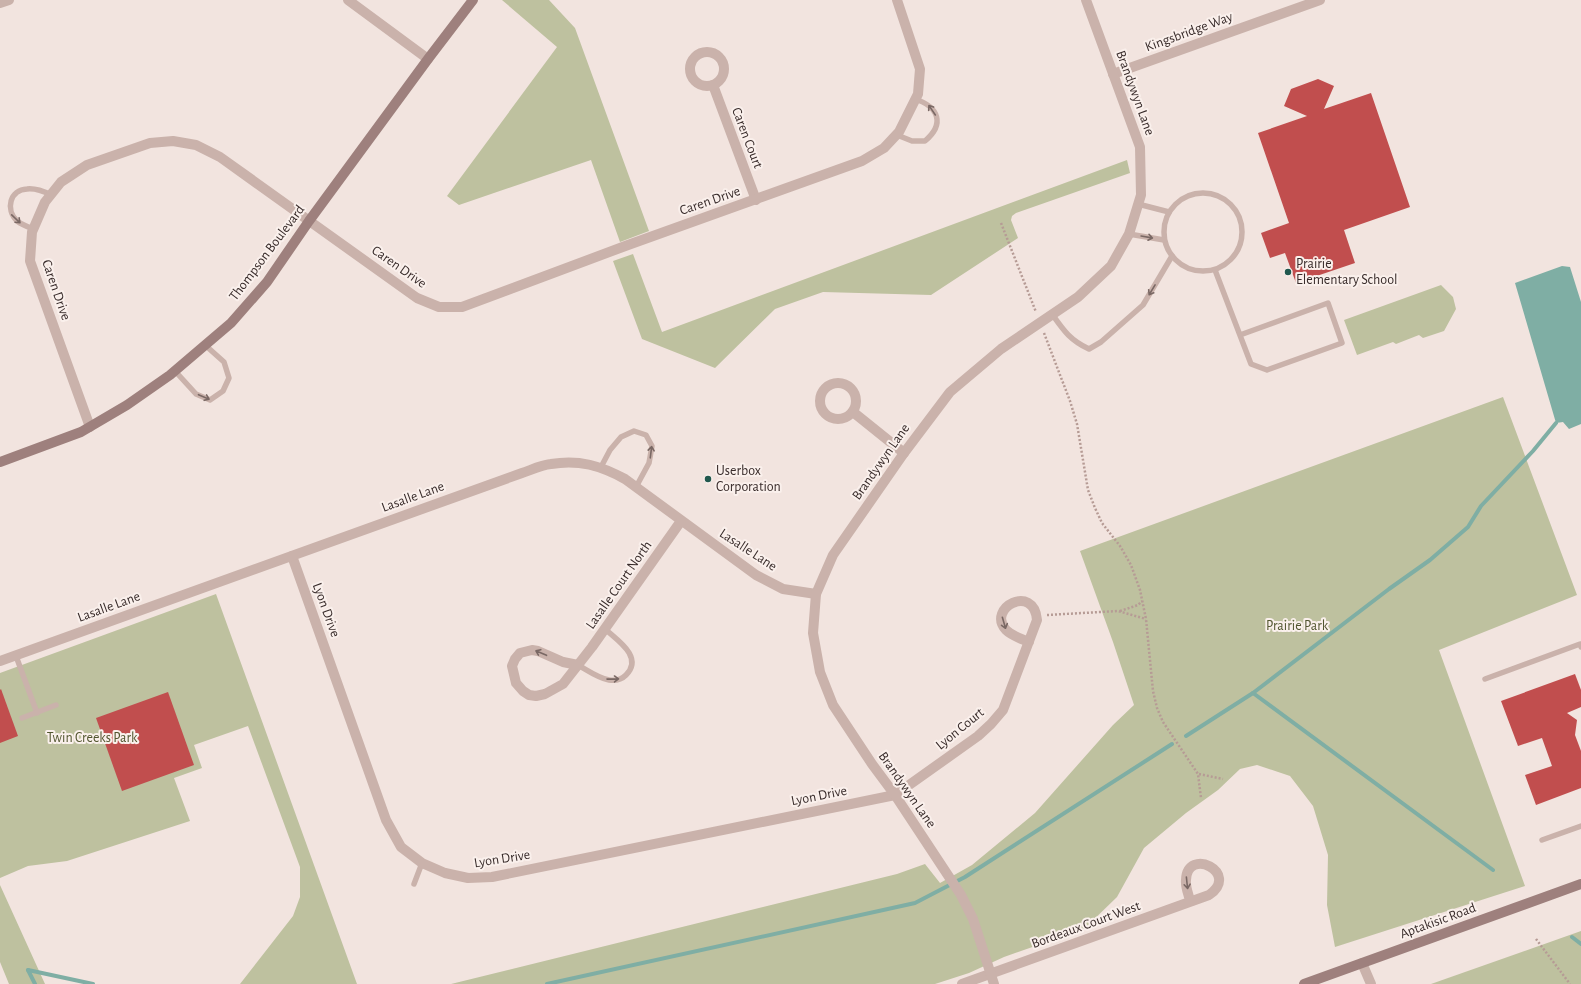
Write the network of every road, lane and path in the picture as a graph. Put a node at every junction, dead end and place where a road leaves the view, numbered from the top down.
1 (9, 0) edge
2 (348, 0) edge
3 (473, 0) edge
4 (897, 0) edge
5 (1086, 0) edge
6 (1320, 0) edge
7 (0, 3) edge
8 (428, 59) junction
9 (1113, 74) junction
10 (713, 85) dead end
11 (915, 99) junction
12 (896, 135) junction
13 (51, 195) junction
14 (756, 200) junction
15 (1138, 204) junction
16 (1169, 212) junction
17 (310, 221) junction
18 (1002, 222) dead end
19 (33, 229) junction
20 (1129, 234) junction
21 (1164, 240) junction
22 (1172, 256) junction
23 (1214, 270) junction
24 (1052, 314) junction
25 (1040, 323) junction
26 (1240, 335) junction
27 (205, 345) junction
28 (175, 371) junction
29 (853, 412) dead end
30 (90, 427) junction
31 (904, 453) junction
32 (0, 462) edge
33 (601, 467) junction
34 (636, 487) junction
35 (681, 521) junction
36 (292, 556) junction
37 (816, 594) junction
38 (1142, 600) junction
39 (1118, 611) junction
40 (1037, 616) junction
41 (1146, 619) junction
42 (605, 629) junction
43 (1029, 642) junction
44 (1581, 647) edge
45 (16, 656) junction
46 (0, 662) edge
47 (578, 665) junction
48 (1485, 679) dead end
49 (56, 705) dead end
50 (37, 713) junction
51 (22, 718) dead end
52 (1198, 774) junction
53 (1223, 779) dead end
54 (894, 795) junction
55 (1201, 798) dead end
56 (1581, 826) edge
57 (1542, 840) dead end
58 (422, 863) junction
59 (414, 884) dead end
60 (1581, 884) edge
61 (1190, 902) dead end
62 (1536, 939) dead end
63 (1362, 963) junction
64 (991, 974) junction
65 (962, 984) edge
66 (994, 984) edge
67 (1304, 984) edge
68 (1371, 984) edge
69 (1570, 984) edge

1 - 7 street
2 - 8 street
3 - 8 street, Thompson Boulevard
4 - 11 street, Caren Drive
5 - 9 street, Brandywyn Lane
6 - 9 street, Kingsbridge Way
8 - 17 street, Thompson Boulevard
9 - 15 street, Brandywyn Lane
10 - 14 street, Caren Court
11 - 12 street, Caren Drive
12 -> 11 lane
12 - 14 street, Caren Drive
13 - 17 street, Caren Drive
13 - 19 street, Caren Drive
13 -> 19 lane
14 - 17 street, Caren Drive
15 - 16 lane
15 - 20 street, Brandywyn Lane
16 - 21 lane
16 - 23 lane
17 - 27 street, Thompson Boulevard
18 - 25 path
19 - 30 street, Caren Drive
20 -> 21 lane
20 - 24 street, Brandywyn Lane
21 - 22 lane
22 - 23 lane
22 -> 24 lane
23 - 26 lane
24 - 25 street, Brandywyn Lane
25 - 31 street, Brandywyn Lane
25 - 38 path
26 - 26 lane
27 - 28 street, Thompson Boulevard
28 -> 27 lane
28 - 30 street, Thompson Boulevard
29 - 31 street
30 - 32 street, Thompson Boulevard
31 - 37 street, Brandywyn Lane
33 - 34 street, Lasalle Lane
34 -> 33 lane
33 - 36 street, Lasalle Lane
34 - 35 street, Lasalle Lane
35 - 37 street, Lasalle Lane
35 - 42 street, Lasalle Court North
36 - 45 street, Lasalle Lane
36 - 58 street, Lyon Drive
37 - 54 street, Brandywyn Lane
38 - 39 path
38 - 41 path
39 - 40 path
39 - 41 path
40 - 43 street, Lyon Court
40 -> 43 street
41 - 52 path
42 - 47 street, Lasalle Court North
47 -> 42 lane
43 - 54 street, Lyon Court
44 - 48 lane
45 - 46 street, Lasalle Lane
45 - 50 lane
47 -> 47 street, Lasalle Court North
49 - 50 lane
50 - 51 lane
52 - 53 path
52 - 55 path
54 - 58 street, Lyon Drive
54 - 64 street, Brandywyn Lane
56 - 57 lane
58 - 59 lane
60 - 63 street, Aptakisic Road
61 - 64 street, Bordeaux Court West
62 - 69 path
63 - 67 street, Aptakisic Road
63 - 68 street
64 - 65 street, Bordeaux Court West
64 - 66 street, Brandywyn Lane

